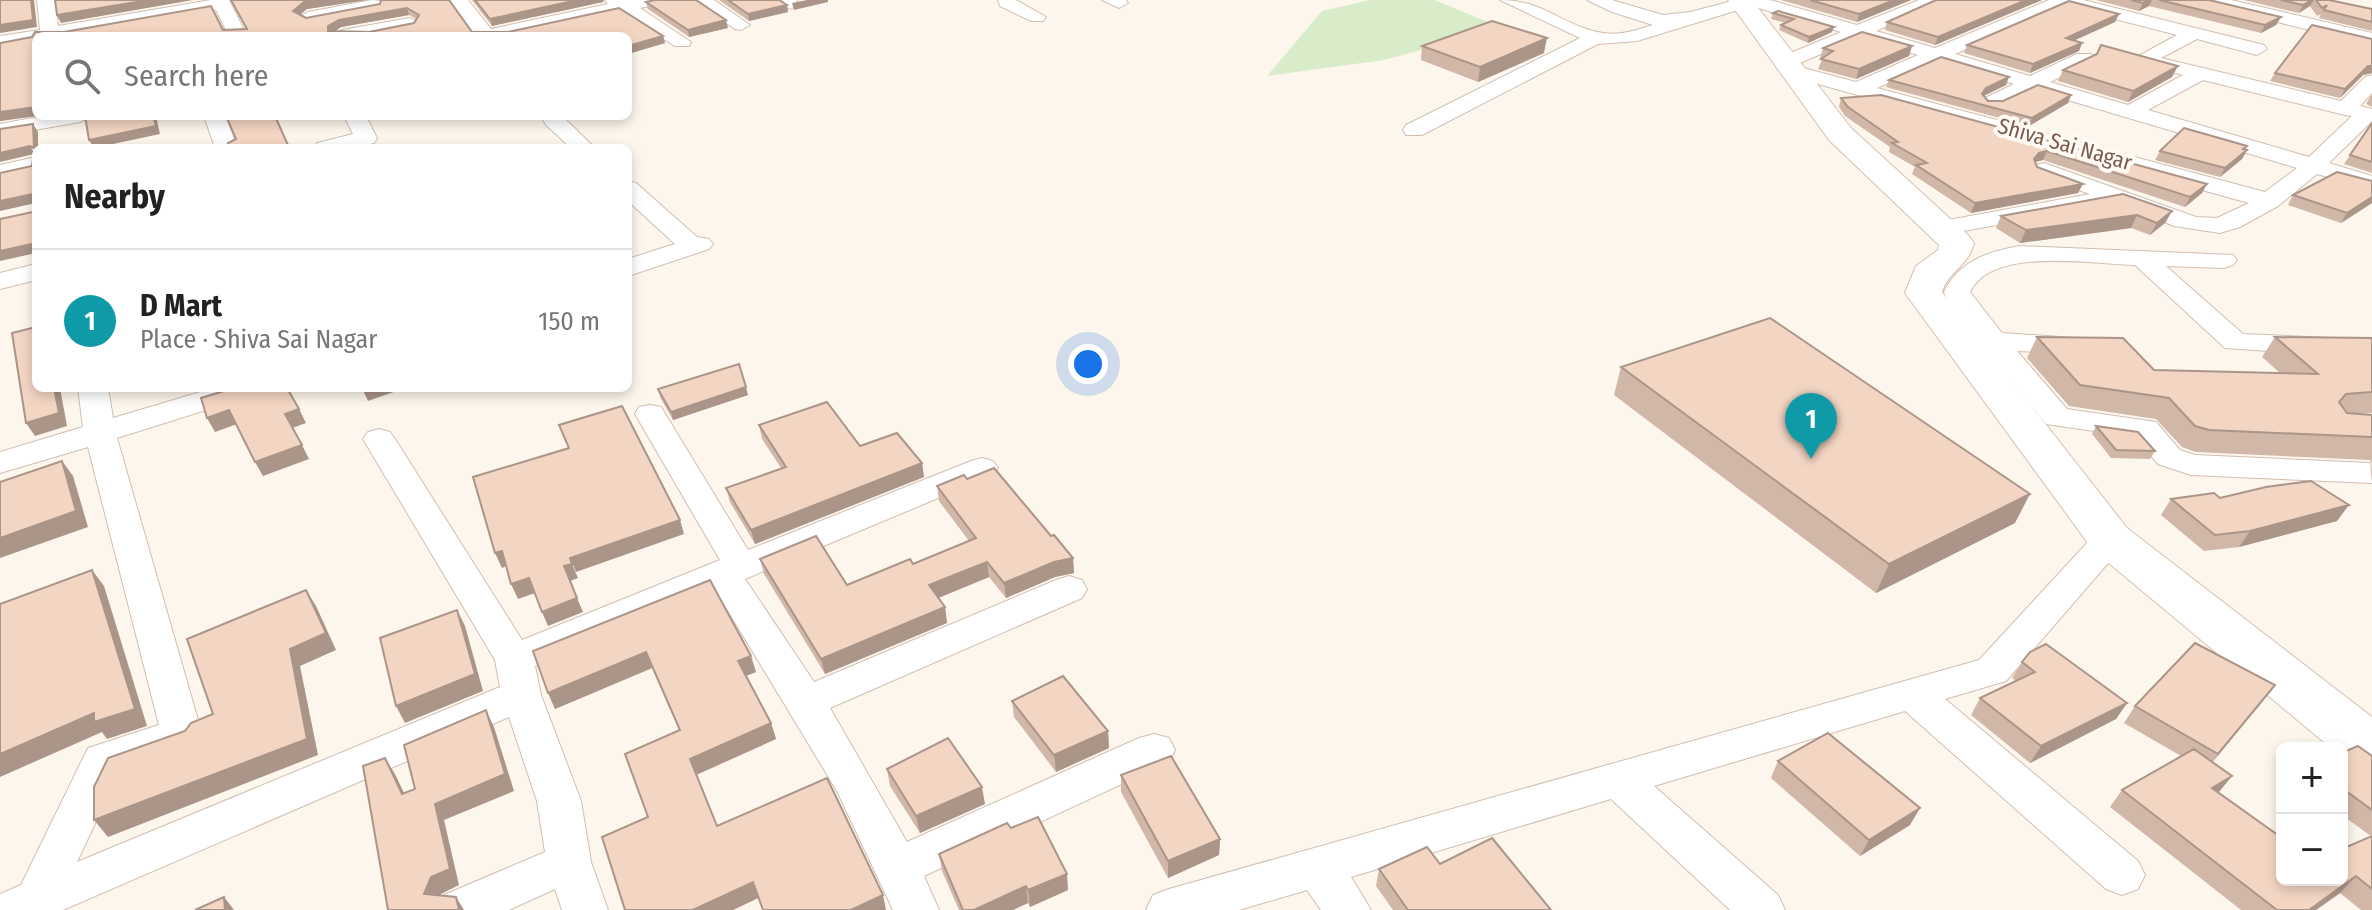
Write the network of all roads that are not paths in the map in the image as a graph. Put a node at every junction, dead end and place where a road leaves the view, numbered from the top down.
1 (46, 0) edge
2 (459, 0) edge
3 (540, 0) edge
4 (653, 0) edge
5 (702, 0) edge
6 (1007, 0) edge
7 (1509, 0) edge
8 (1596, 0) edge
9 (1934, 0) edge
10 (2063, 0) edge
11 (2209, 0) edge
12 (221, 2) edge
13 (618, 3) edge
14 (1738, 4) edge
15 (1879, 4) edge
16 (374, 5) edge
17 (304, 8) edge
18 (138, 9) edge
19 (1907, 11) junction
20 (1037, 17) dead end
21 (563, 19) junction
22 (1679, 22) junction
23 (410, 23) edge
24 (741, 25) dead end
25 (1862, 31) junction
26 (49, 32) edge
27 (56, 32) edge
28 (150, 32) edge
29 (236, 32) edge
30 (314, 32) edge
31 (363, 32) edge
32 (483, 32) edge
33 (504, 32) edge
34 (581, 32) edge
35 (2195, 33) junction
36 (32, 37) edge
37 (1595, 38) junction
38 (2372, 39) edge
39 (0, 42) edge
40 (682, 42) dead end
41 (2257, 49) dead end
42 (1939, 54) junction
43 (2084, 58) edge
44 (2372, 66) edge
45 (1792, 67) junction
46 (2372, 72) edge
47 (2200, 73) junction
48 (2372, 81) edge
49 (2033, 83) junction
50 (1859, 88) junction
51 (1992, 102) edge
52 (2132, 111) junction
53 (2361, 112) edge
54 (216, 120) edge
55 (357, 120) edge
56 (554, 120) dead end
57 (70, 121) edge
58 (0, 130) edge
59 (1414, 130) dead end
60 (225, 144) edge
61 (341, 144) edge
62 (580, 144) edge
63 (32, 165) edge
64 (2316, 166) junction
65 (2044, 170) edge
66 (0, 172) edge
67 (2372, 183) edge
68 (632, 191) edge
69 (2118, 196) junction
70 (2270, 201) junction
71 (1941, 228) junction
72 (2141, 257) junction
73 (2224, 260) dead end
74 (632, 267) edge
75 (32, 273) edge
76 (0, 281) edge
77 (1980, 341) junction
78 (2091, 346) edge
79 (2372, 349) edge
80 (94, 392) edge
81 (233, 392) edge
82 (650, 414) dead end
83 (100, 434) junction
84 (379, 439) dead end
85 (0, 463) edge
86 (982, 468) dead end
87 (2370, 473) dead end
88 (2110, 539) junction
89 (731, 569) junction
90 (1069, 589) dead end
91 (517, 677) junction
92 (1912, 694) junction
93 (805, 702) junction
94 (2372, 749) edge
95 (1154, 750) dead end
96 (1618, 780) junction
97 (569, 862) junction
98 (898, 867) junction
99 (1318, 868) junction
100 (2122, 875) dead end
101 (25, 905) edge
102 (460, 910) edge
103 (585, 910) edge
104 (916, 910) edge
105 (1169, 910) edge
106 (1348, 910) edge
107 (1762, 910) edge

1 - 26 street
2 - 32 street
3 - 21 street
4 - 13 street
5 - 24 street
6 - 20 street
7 - 37 street
8 - 22 street
9 - 19 street
10 - 35 street
10 - 42 street
11 - 38 street
12 - 18 street
12 - 29 street
13 - 21 street
13 - 40 street
14 - 22 street
14 - 25 street, Shiva Sai Nagar
14 - 45 street
15 - 19 street
16 - 17 street
17 - 30 street
18 - 27 street
18 - 28 street
19 - 25 street
21 - 33 street
21 - 34 street
22 - 37 street
23 - 31 street
25 - 42 street, Shiva Sai Nagar
25 - 45 street
35 - 41 street
35 - 47 street
36 - 39 street
37 - 59 street
42 - 49 street, Shiva Sai Nagar
42 - 50 street
43 - 49 street, Shiva Sai Nagar
44 - 46 street
45 - 50 street, Shiva Sai Nagar
45 - 71 street
47 - 52 street, Shiva Sai Nagar
47 - 53 street
48 - 53 street, Shiva Sai Nagar
49 - 51 street, Shiva Sai Nagar
49 - 52 street, Shiva Sai Nagar
50 - 70 street, Shiva Sai Nagar
52 - 64 street, Shiva Sai Nagar
53 - 64 street, Shiva Sai Nagar
54 - 60 street
55 - 61 street
56 - 62 street
57 - 58 street
63 - 66 street
64 - 67 street, Shiva Sai Nagar
64 - 70 street, Shiva Sai Nagar
65 - 69 street, Shiva Sai Nagar
68 - 74 street
69 - 70 street, Shiva Sai Nagar
69 - 71 street, Shiva Sai Nagar
71 - 77 street
72 - 73 street
72 - 77 street
72 - 79 street
75 - 76 street
77 - 78 street
77 - 87 street
77 - 88 street
80 - 83 street
81 - 83 street
82 - 89 street
83 - 85 street
83 - 101 street
84 - 91 street
86 - 89 street
88 - 92 street
88 - 94 street
89 - 91 street
89 - 93 street
90 - 93 street
91 - 97 street
91 - 101 street
92 - 96 street
92 - 100 street
93 - 98 street
95 - 98 street
96 - 99 street
96 - 107 street
97 - 102 street
97 - 103 street
98 - 104 street
99 - 105 street
99 - 106 street

